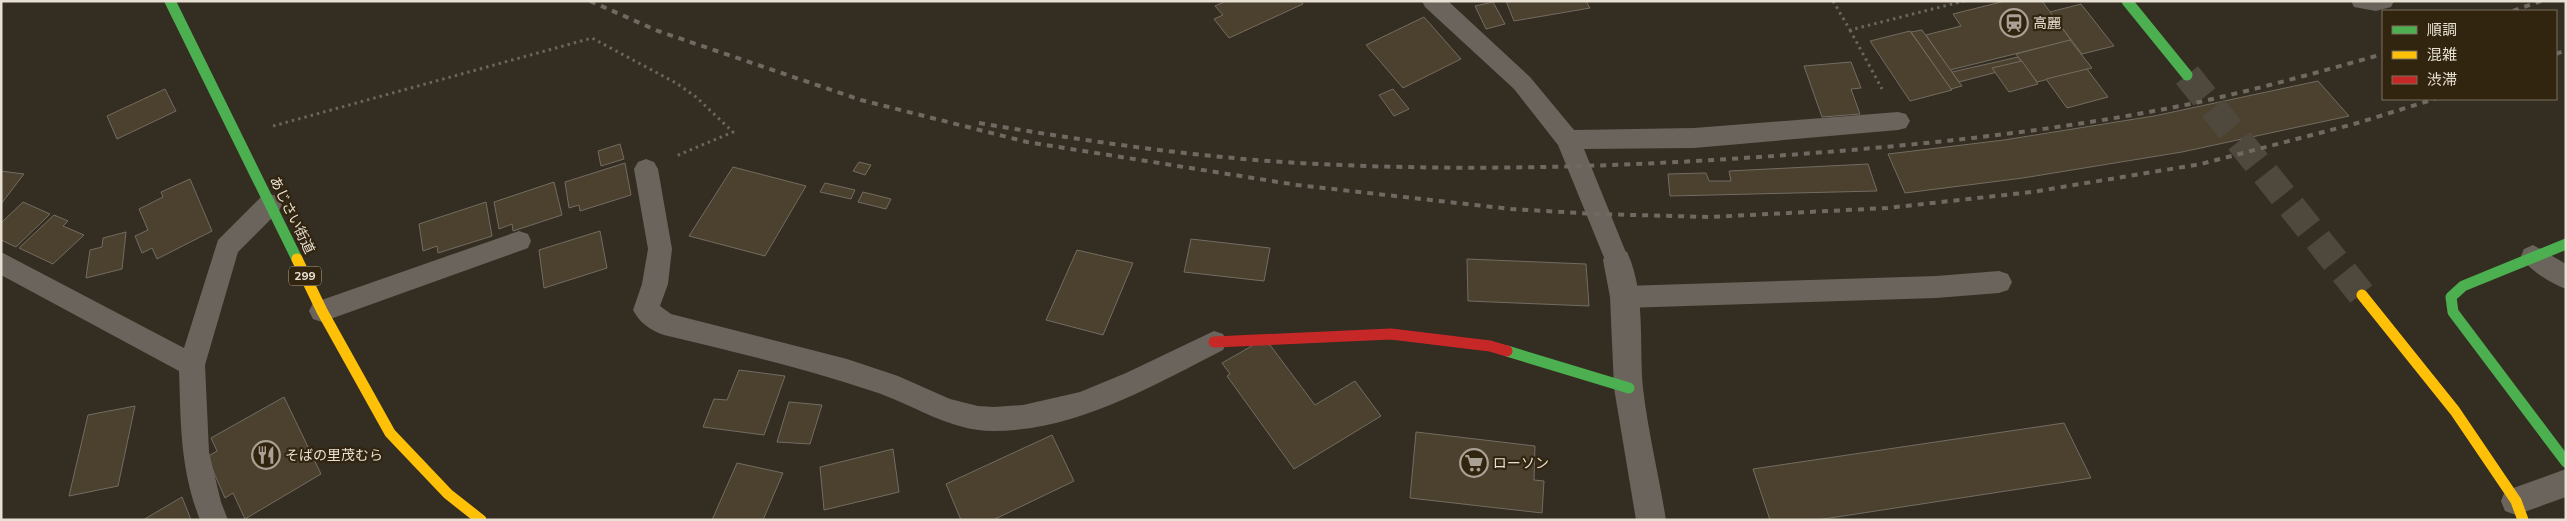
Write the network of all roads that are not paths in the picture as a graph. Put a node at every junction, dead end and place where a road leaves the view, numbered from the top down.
1 (170, 1) edge
2 (1433, 1) edge
3 (2127, 1) edge
4 (2362, 1) edge
5 (2384, 1) edge
6 (2187, 75) tunnel mouth
7 (1898, 121) dead end
8 (1568, 140) junction
9 (646, 169) road end
10 (270, 204) junction
11 (519, 241) dead end
12 (2566, 244) edge
13 (2533, 256) junction
14 (1617, 260) joint
15 (1, 263) edge
16 (2566, 278) edge
17 (1998, 282) dead end
18 (2362, 295) tunnel mouth
19 (1624, 297) junction
20 (322, 311) junction
21 (1214, 342) joint
22 (192, 365) junction
23 (1629, 388) junction
24 (2566, 462) edge
25 (2566, 483) edge
26 (2519, 511) edge
27 (214, 520) edge
28 (481, 520) edge
29 (1652, 520) edge

1 - 10 main road, あじさい街道 / 299
2 - 8 lane
3 - 6 main road
4 - 5 lane
7 - 8 lane
8 - 14 lane
9 - 21 lane
10 - 20 main road, あじさい街道 / 299
10 - 22 lane
11 - 20 lane
12 - 13 main road
13 - 16 lane
13 - 24 main road
14 - 19 street
15 - 22 lane
17 - 19 lane
18 - 26 main road
19 - 23 street
20 - 28 main road, あじさい街道 / 299
21 - 23 main road
22 - 27 lane
23 - 29 street
25 - 26 street

